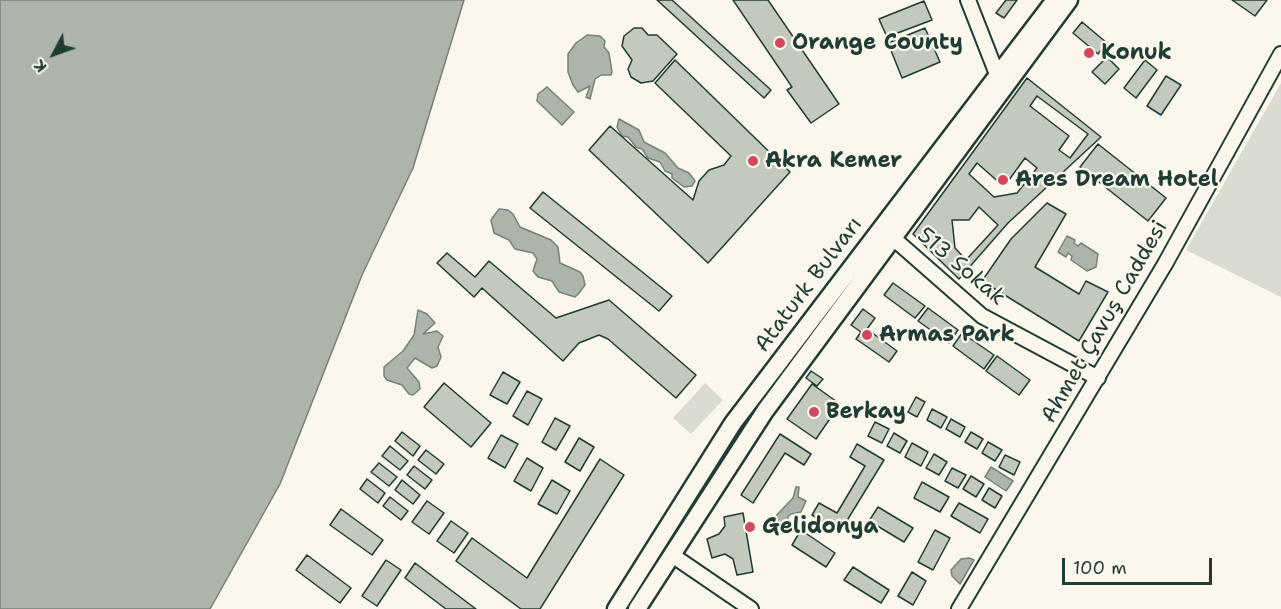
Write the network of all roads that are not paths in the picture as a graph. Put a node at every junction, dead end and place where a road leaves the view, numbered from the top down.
1 (968, 0) edge
2 (1054, 0) edge
3 (1069, 0) edge
4 (1281, 54) edge
5 (1000, 83) junction
6 (893, 238) junction
7 (1098, 378) junction
8 (672, 555) junction
9 (616, 609) edge
10 (637, 609) edge
11 (751, 609) edge
12 (959, 609) edge

1 - 5 street
2 - 5 main road, Ataturk Bulvarı
3 - 5 main road, Ataturk Bulvarı
4 - 7 street, Ahmet Çavuş Caddesi
5 - 6 main road, Ataturk Bulvarı
5 - 9 main road, Ataturk Bulvarı
6 - 7 street, 513 Sokak
6 - 8 main road, Ataturk Bulvarı
7 - 12 street, Ahmet Çavuş Caddesi
8 - 10 main road, Ataturk Bulvarı
8 - 11 street

